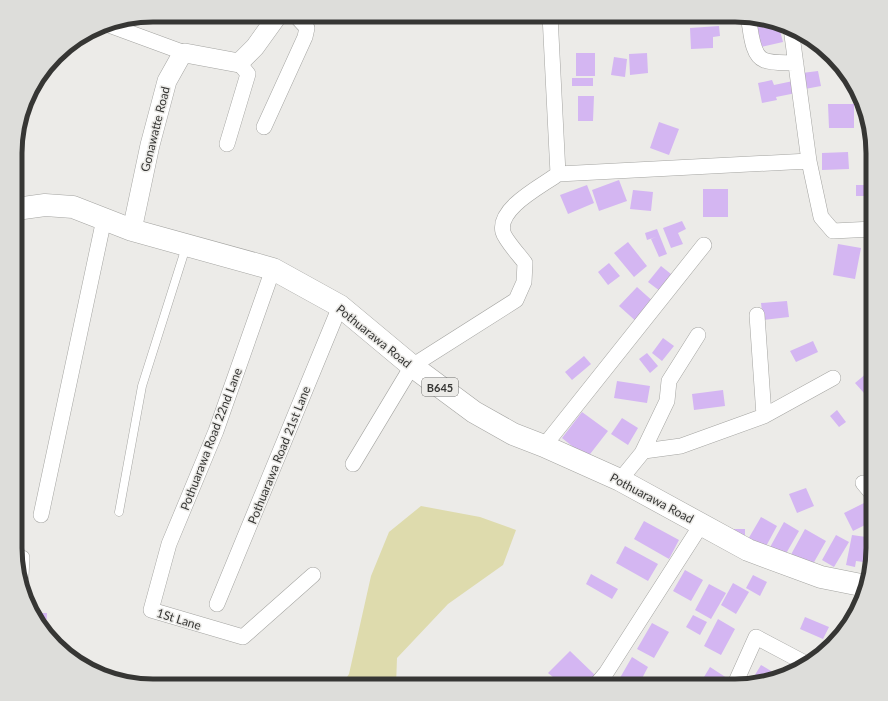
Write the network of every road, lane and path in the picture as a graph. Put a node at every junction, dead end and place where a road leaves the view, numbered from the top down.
1 (273, 22) edge
2 (301, 22) edge
3 (550, 22) edge
4 (749, 23) edge
5 (115, 27) edge
6 (792, 36) edge
7 (185, 53) junction
8 (239, 63) junction
9 (796, 63) junction
10 (264, 127) dead end
11 (227, 144) dead end
12 (809, 161) junction
13 (558, 174) junction
14 (22, 208) edge
15 (104, 219) junction
16 (866, 229) edge
17 (132, 230) junction
18 (704, 245) dead end
19 (186, 246) junction
20 (273, 269) junction
21 (340, 306) junction
22 (757, 315) dead end
23 (698, 335) dead end
24 (412, 366) junction
25 (833, 378) dead end
26 (764, 416) junction
27 (544, 446) junction
28 (644, 451) junction
29 (353, 464) dead end
30 (620, 480) junction
31 (863, 483) dead end
32 (866, 487) edge
33 (119, 512) dead end
34 (42, 515) dead end
35 (701, 525) junction
36 (313, 575) dead end
37 (861, 585) edge
38 (217, 604) dead end
39 (152, 610) joint
40 (801, 661) edge
41 (601, 679) edge
42 (737, 679) edge

1 - 8 street
2 - 10 street
3 - 13 street
4 - 9 street
5 - 7 street
6 - 9 street
7 - 8 street
7 - 17 street, Gonawatte Road
8 - 11 street
9 - 12 street
12 - 13 street
12 - 16 street
13 - 24 street
14 - 15 main road, Pothuarawa Road / B645
15 - 17 main road, Pothuarawa Road / B645
15 - 34 street
17 - 19 main road, Pothuarawa Road / B645
18 - 27 street
19 - 20 main road, Pothuarawa Road / B645
19 - 33 lane
20 - 21 main road, Pothuarawa Road / B645
20 - 39 street, Pothuarawa Road 22nd Lane
21 - 24 main road, Pothuarawa Road / B645
21 - 38 street, Pothuarawa Road 21st Lane
22 - 26 street
23 - 28 street
24 - 27 main road, Pothuarawa Road / B645
24 - 29 street
25 - 26 street
26 - 28 street
27 - 30 main road, Pothuarawa Road / B645
28 - 30 street
30 - 35 main road, Pothuarawa Road / B645
31 - 32 street
35 - 37 main road, Pothuarawa Road / B645
35 - 41 street
36 - 39 street, 1St Lane
40 - 42 street

